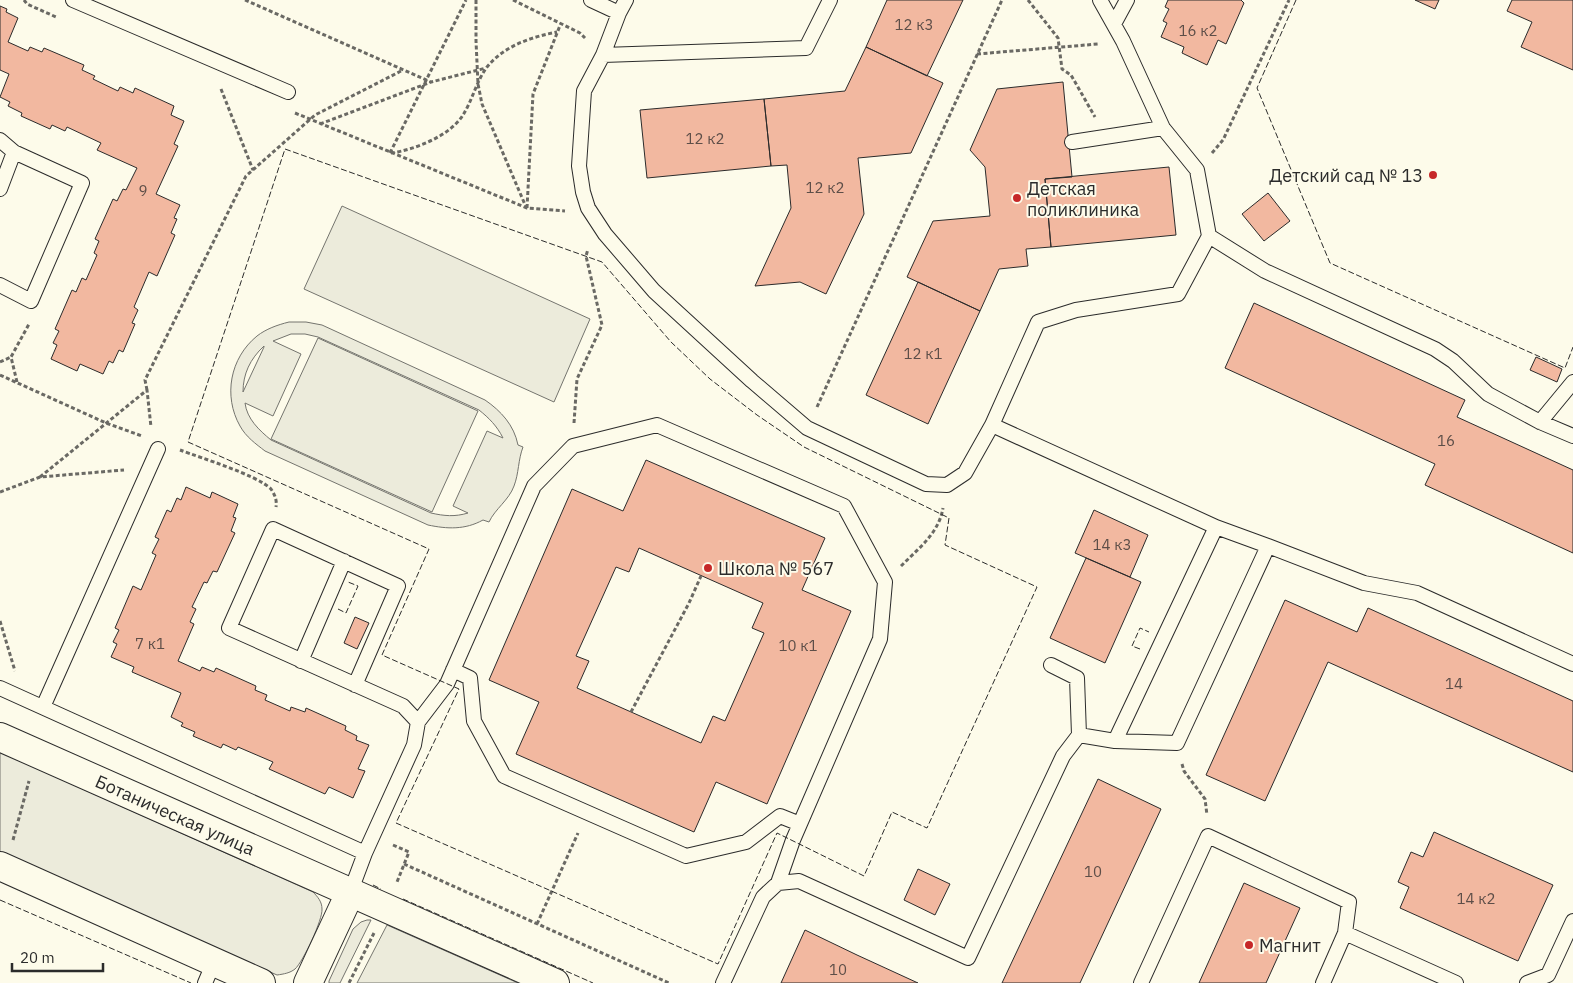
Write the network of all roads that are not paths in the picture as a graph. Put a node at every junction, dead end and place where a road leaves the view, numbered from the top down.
1 (73, 0) edge
2 (591, 0) edge
3 (626, 0) edge
4 (830, 0) edge
5 (1100, 0) edge
6 (1127, 0) edge
7 (619, 13) junction
8 (1114, 24) junction
9 (604, 55) junction
10 (288, 92) road end
11 (1163, 128) junction
12 (0, 140) edge
13 (1072, 142) dead end
14 (14, 152) junction
15 (0, 189) edge
16 (1209, 236) junction
17 (0, 285) edge
18 (1573, 382) edge
19 (1540, 422) junction
20 (992, 425) junction
21 (1573, 436) edge
22 (156, 444) road end
23 (1216, 527) junction
24 (1268, 546) junction
25 (344, 561) junction
26 (301, 661) junction
27 (1573, 664) edge
28 (1052, 665) dead end
29 (453, 670) junction
30 (355, 685) junction
31 (0, 688) edge
32 (43, 707) junction
33 (418, 722) junction
34 (1079, 735) junction
35 (0, 737) edge
36 (1116, 741) junction
37 (800, 824) junction
38 (365, 853) junction
39 (6, 857) edge
40 (778, 883) junction
41 (350, 893) junction
42 (1573, 921) edge
43 (1345, 933) junction
44 (210, 972) edge
45 (262, 983) edge
46 (308, 983) edge
47 (555, 983) edge
48 (723, 983) edge
49 (1141, 983) edge
50 (1323, 983) edge
51 (1456, 983) edge
52 (1527, 983) edge

1 - 10 lane
2 - 7 lane
3 - 7 lane
4 - 9 lane
5 - 8 lane
6 - 8 lane
7 - 9 lane
8 - 11 lane
9 - 20 lane
11 - 13 lane
11 - 16 lane
12 - 14 lane
14 - 15 lane
14 - 17 lane
16 - 19 lane
16 - 20 lane
18 - 19 lane
19 - 21 lane
20 - 23 lane
22 - 32 lane
23 - 24 lane
23 - 36 lane
24 - 27 lane
24 - 36 lane
25 - 26 lane
25 - 26 lane
25 - 30 lane
26 - 30 lane
28 - 34 lane
29 - 33 lane
29 - 37 lane
29 - 37 lane
30 - 33 lane
31 - 32 lane
32 - 38 lane
33 - 38 lane
34 - 36 lane
34 - 40 lane
35 - 41 street, Ботаническая улица
37 - 40 lane
38 - 41 lane
39 - 44 street
40 - 48 lane
41 - 46 street
41 - 47 street, Ботаническая улица
42 - 52 lane
43 - 49 lane
43 - 50 lane
43 - 51 lane
44 - 45 street

